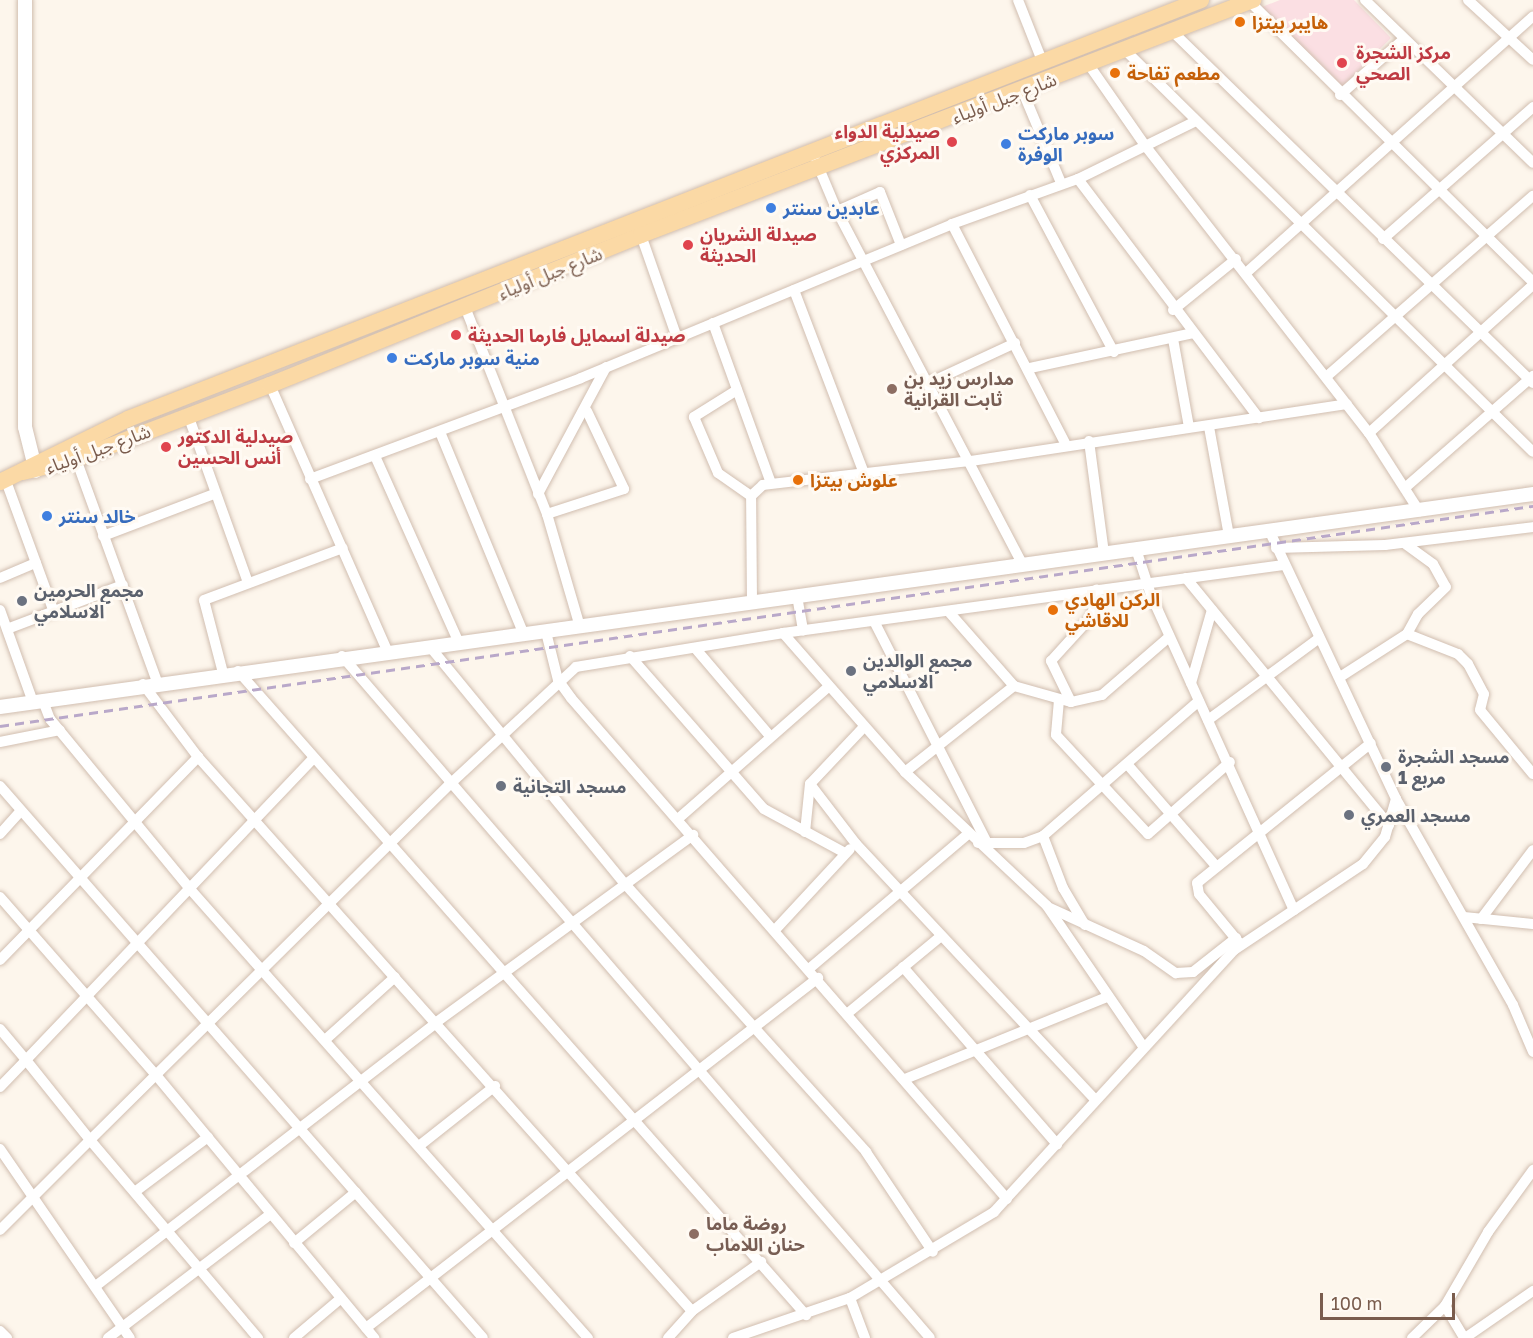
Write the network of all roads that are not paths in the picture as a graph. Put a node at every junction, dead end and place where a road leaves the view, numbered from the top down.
1 (25, 0) edge
2 (1018, 0) edge
3 (1201, 0) edge
4 (1468, 0) edge
5 (1251, 1) edge
6 (1368, 1) edge
7 (1533, 16) edge
8 (1172, 31) junction
9 (1508, 38) junction
10 (1404, 39) junction
11 (1126, 51) junction
12 (1533, 60) edge
13 (1043, 63) junction
14 (1089, 65) junction
15 (1453, 87) junction
16 (1023, 92) junction
17 (1340, 95) junction
18 (1533, 107) edge
19 (1196, 121) junction
20 (1503, 134) junction
21 (1392, 144) junction
22 (1147, 148) junction
23 (813, 150) junction
24 (1533, 163) edge
25 (819, 169) junction
26 (1078, 178) junction
27 (1061, 183) junction
28 (1437, 190) junction
29 (1335, 194) junction
30 (1030, 195) junction
31 (1533, 196) edge
32 (837, 211) junction
33 (952, 224) junction
34 (1302, 224) junction
35 (641, 235) junction
36 (1487, 237) junction
37 (1383, 239) junction
38 (901, 245) junction
39 (1236, 259) junction
40 (862, 260) junction
41 (1246, 273) junction
42 (1533, 283) edge
43 (1430, 286) junction
44 (794, 290) junction
45 (465, 308) junction
46 (1173, 310) junction
47 (1396, 315) junction
48 (713, 323) junction
49 (1481, 332) junction
50 (1193, 333) junction
51 (677, 338) junction
52 (1173, 339) junction
53 (1015, 343) junction
54 (1114, 352) junction
55 (1446, 363) junction
56 (606, 367) junction
57 (1030, 368) junction
58 (1326, 377) junction
59 (1532, 380) edge
60 (929, 383) junction
61 (270, 385) junction
62 (737, 390) junction
63 (1347, 404) junction
64 (504, 406) junction
65 (1493, 410) junction
66 (588, 411) junction
67 (188, 416) junction
68 (1259, 418) junction
69 (1189, 427) junction
70 (1209, 428) junction
71 (440, 432) junction
72 (1369, 433) junction
73 (1089, 441) junction
74 (1065, 443) junction
75 (1533, 452) edge
76 (375, 456) junction
77 (76, 459) junction
78 (971, 460) junction
79 (31, 469) junction
80 (864, 473) junction
81 (310, 479) junction
82 (3, 482) edge
83 (771, 483) junction
84 (1406, 487) junction
85 (214, 494) junction
86 (538, 494) junction
87 (1533, 494) edge
88 (751, 496) junction
89 (1419, 511) junction
90 (547, 514) junction
91 (1533, 526) edge
92 (1269, 530) junction
93 (103, 536) junction
94 (1230, 536) junction
95 (1404, 543) junction
96 (343, 548) junction
97 (1276, 548) junction
98 (1136, 549) junction
99 (1104, 553) junction
100 (36, 563) junction
101 (1022, 564) junction
102 (1282, 565) junction
103 (0, 578) edge
104 (1186, 578) junction
105 (1145, 582) junction
106 (248, 583) junction
107 (123, 585) junction
108 (1097, 589) junction
109 (796, 596) junction
110 (752, 602) junction
111 (0, 610) edge
112 (1212, 610) junction
113 (54, 612) junction
114 (949, 612) junction
115 (875, 622) junction
116 (580, 627) junction
117 (7, 629) junction
118 (803, 630) junction
119 (546, 632) junction
120 (783, 633) junction
121 (1407, 634) junction
122 (524, 635) junction
123 (1169, 637) junction
124 (1318, 639) junction
125 (459, 643) junction
126 (431, 648) junction
127 (694, 648) junction
128 (388, 653) junction
129 (342, 656) junction
130 (630, 656) junction
131 (238, 670) junction
132 (223, 673) junction
133 (1263, 676) junction
134 (1340, 677) junction
135 (558, 680) junction
136 (1191, 682) junction
137 (150, 683) junction
138 (1014, 686) junction
139 (827, 688) junction
140 (1059, 700) junction
141 (38, 701) junction
142 (1199, 701) junction
143 (1071, 702) junction
144 (0, 707) edge
145 (1208, 720) junction
146 (863, 728) junction
147 (60, 730) junction
148 (769, 735) junction
149 (500, 737) junction
150 (0, 742) edge
151 (1371, 743) junction
152 (938, 746) junction
153 (198, 757) junction
154 (313, 759) junction
155 (1230, 762) junction
156 (1127, 764) junction
157 (1340, 767) junction
158 (729, 772) junction
159 (905, 772) junction
160 (1533, 774) edge
161 (810, 783) junction
162 (1103, 784) junction
163 (448, 785) junction
164 (0, 786) edge
165 (1396, 799) junction
166 (20, 812) junction
167 (1173, 816) junction
168 (679, 818) junction
169 (135, 820) junction
170 (255, 820) junction
171 (1389, 825) junction
172 (1259, 831) junction
173 (805, 832) junction
174 (0, 834) edge
175 (968, 834) junction
176 (693, 835) junction
177 (1043, 836) junction
178 (982, 843) junction
179 (391, 844) junction
180 (856, 844) junction
181 (1533, 850) edge
182 (845, 853) junction
183 (1215, 866) junction
184 (77, 878) junction
185 (626, 885) junction
186 (902, 888) junction
187 (190, 889) junction
188 (0, 897) edge
189 (329, 902) junction
190 (1047, 906) junction
191 (1294, 910) junction
192 (1464, 917) junction
193 (1481, 919) junction
194 (573, 924) junction
195 (1533, 924) edge
196 (1086, 925) junction
197 (29, 929) junction
198 (775, 930) junction
199 (941, 936) junction
200 (1238, 941) junction
201 (138, 945) junction
202 (0, 960) edge
203 (262, 967) junction
204 (903, 967) junction
205 (810, 968) junction
206 (504, 972) junction
207 (395, 976) junction
208 (818, 978) junction
209 (1107, 997) junction
210 (89, 998) junction
211 (848, 1013) junction
212 (438, 1021) junction
213 (207, 1023) junction
214 (754, 1027) junction
215 (1023, 1028) junction
216 (0, 1029) edge
217 (326, 1040) junction
218 (1142, 1045) junction
219 (973, 1049) junction
220 (1533, 1052) edge
221 (26, 1060) junction
222 (703, 1068) junction
223 (156, 1075) junction
224 (905, 1079) junction
225 (362, 1082) junction
226 (495, 1086) junction
227 (0, 1087) edge
228 (1095, 1100) junction
229 (637, 1118) junction
230 (301, 1130) junction
231 (208, 1137) junction
232 (90, 1140) junction
233 (1057, 1144) junction
234 (419, 1146) junction
235 (1, 1151) edge
236 (568, 1170) junction
237 (1533, 1170) edge
238 (241, 1176) junction
239 (136, 1191) junction
240 (356, 1192) junction
241 (34, 1196) junction
242 (1007, 1199) junction
243 (271, 1214) junction
244 (167, 1229) junction
245 (0, 1230) edge
246 (492, 1230) junction
247 (294, 1244) junction
248 (933, 1252) junction
249 (761, 1262) junction
250 (199, 1268) junction
251 (430, 1278) junction
252 (884, 1281) junction
253 (97, 1285) junction
254 (1533, 1292) edge
255 (850, 1298) junction
256 (340, 1299) junction
257 (1445, 1306) junction
258 (692, 1311) junction
259 (806, 1315) junction
260 (123, 1327) junction
261 (366, 1328) junction
262 (108, 1338) edge
263 (130, 1338) edge
264 (258, 1338) edge
265 (294, 1338) edge
266 (374, 1338) edge
267 (483, 1338) edge
268 (588, 1338) edge
269 (668, 1338) edge
270 (733, 1338) edge
271 (865, 1338) edge
272 (930, 1338) edge
273 (1412, 1338) edge
274 (1464, 1338) edge

1 - 79 street
2 - 13 street
3 - 13 main road, شارع جبل أولياء
4 - 9 street
5 - 8 main road, شارع جبل أولياء
5 - 17 street
6 - 10 street
7 - 9 street
8 - 11 main road, شارع جبل أولياء
8 - 29 street
9 - 12 street
9 - 15 street
10 - 15 street
10 - 17 street
11 - 14 main road, شارع جبل أولياء
11 - 19 street
13 - 23 main road, شارع جبل أولياء
14 - 16 main road, شارع جبل أولياء
14 - 22 street
15 - 20 street
15 - 21 street
16 - 25 main road, شارع جبل أولياء
16 - 27 street
17 - 21 street
18 - 20 street
19 - 22 street
19 - 34 street
20 - 24 street
20 - 28 street
21 - 28 street
21 - 29 street
22 - 26 street
22 - 39 street
23 - 25 street
23 - 79 main road, شارع جبل أولياء
25 - 32 street
25 - 35 main road, شارع جبل أولياء
26 - 27 street
26 - 46 street
27 - 30 street
28 - 36 street
28 - 37 street
29 - 34 street
29 - 37 street
30 - 33 street
30 - 54 street
31 - 36 street
32 - 38 street
32 - 40 street
33 - 38 street
33 - 53 street
34 - 41 street
34 - 47 street
35 - 45 main road, شارع جبل أولياء
35 - 51 street
36 - 42 street
36 - 43 street
37 - 43 street
38 - 40 street
39 - 41 street
39 - 46 street
40 - 44 street
40 - 60 street
41 - 58 street
42 - 49 street
43 - 47 street
43 - 49 street
44 - 48 street
44 - 80 street
45 - 61 main road, شارع جبل أولياء
45 - 64 street
46 - 50 street
47 - 55 street
47 - 58 street
48 - 51 street
48 - 62 street
49 - 55 street
49 - 59 street
50 - 52 street
50 - 68 street
51 - 56 street
52 - 54 street
52 - 69 street
53 - 57 street
53 - 60 street
54 - 57 street
55 - 65 street
55 - 72 street
56 - 64 street
56 - 66 street
57 - 74 street
58 - 63 street
59 - 65 street
60 - 78 street
61 - 67 main road, شارع جبل أولياء
61 - 81 street
62 - 83 street
62 - 88 street
63 - 68 street
63 - 72 street
64 - 71 street
64 - 86 street
65 - 75 street
65 - 84 street
66 - 86 street
66 - 90 street
67 - 77 main road, شارع جبل أولياء
67 - 85 street
68 - 70 street
69 - 70 street
69 - 73 street
70 - 94 street
71 - 76 street
71 - 122 street
72 - 84 street
73 - 74 street
73 - 99 street
74 - 78 street
76 - 81 street
76 - 125 street
77 - 79 main road, شارع جبل أولياء
77 - 93 street
78 - 80 street
78 - 101 street
79 - 82 main road
80 - 83 street
81 - 96 street
82 - 100 street
83 - 88 street
84 - 89 street
85 - 93 street
85 - 106 street
86 - 90 street
87 - 89 street
88 - 110 street
89 - 92 street
90 - 116 street
91 - 95 street
92 - 94 street
92 - 97 street
93 - 107 street
94 - 98 street
95 - 97 street
95 - 121 street
96 - 106 street
96 - 128 street
97 - 102 street
98 - 99 street
98 - 105 street
99 - 101 street
100 - 103 street
100 - 113 street
101 - 109 street
102 - 104 street
102 - 124 street
104 - 105 street
104 - 112 street
105 - 108 street
105 - 123 street
106 - 132 street
107 - 113 street
107 - 137 street
108 - 114 street
108 - 143 street
109 - 110 street
109 - 118 street
110 - 116 street
111 - 117 street
112 - 133 street
112 - 136 street
113 - 117 street
114 - 115 street
114 - 138 street
115 - 118 street
115 - 152 street
116 - 119 street
117 - 141 street
118 - 120 street
119 - 122 street
119 - 135 street
120 - 127 street
120 - 139 street
121 - 134 street
121 - 160 street
122 - 125 street
123 - 136 street
123 - 143 street
124 - 133 street
124 - 134 street
125 - 126 street
126 - 128 street
126 - 149 street
127 - 130 street
127 - 148 street
128 - 129 street
129 - 131 street
129 - 163 street
130 - 135 street
130 - 158 street
131 - 132 street
131 - 154 street
132 - 137 street
133 - 145 street
133 - 157 street
134 - 151 street
135 - 149 street
135 - 168 street
136 - 142 street
137 - 141 street
137 - 153 street
138 - 140 street
138 - 152 street
139 - 146 street
139 - 148 street
140 - 143 street
140 - 162 street
141 - 144 street
141 - 147 street
142 - 145 street
142 - 156 street
145 - 155 street
146 - 159 street
146 - 161 street
147 - 150 street
147 - 169 street
148 - 158 street
149 - 163 street
149 - 185 street
151 - 157 street
151 - 165 street
152 - 159 street
152 - 178 street
153 - 169 street
153 - 170 street
154 - 170 street
154 - 179 street
155 - 167 street
155 - 172 street
156 - 162 street
156 - 167 street
157 - 171 street
157 - 172 street
158 - 168 street
158 - 173 street
159 - 175 street
161 - 173 street
161 - 180 street
162 - 167 street
162 - 177 street
163 - 179 street
163 - 194 street
164 - 166 street
165 - 171 street
165 - 192 street
166 - 174 street
166 - 184 street
167 - 183 street
168 - 176 street
169 - 184 street
169 - 187 street
170 - 187 street
170 - 189 street
171 - 191 street
172 - 183 street
172 - 191 street
173 - 182 street
175 - 178 street
175 - 186 street
176 - 185 street
176 - 198 street
177 - 178 street
177 - 196 street
178 - 190 street
179 - 189 street
179 - 206 street
180 - 182 street
180 - 186 street
181 - 193 street
182 - 198 street
183 - 200 street
184 - 197 street
184 - 201 street
185 - 194 street
185 - 214 street
186 - 199 street
186 - 205 street
187 - 201 street
187 - 203 street
188 - 197 street
189 - 203 street
189 - 207 street
190 - 196 street
190 - 209 street
191 - 200 street
192 - 193 street
192 - 220 street
193 - 195 street
194 - 206 street
194 - 222 street
196 - 200 street
197 - 202 street
197 - 210 street
198 - 205 street
199 - 204 street
199 - 215 street
200 - 218 street
201 - 210 street
201 - 213 street
203 - 213 street
203 - 217 street
204 - 211 street
204 - 219 street
205 - 208 street
206 - 212 street
206 - 229 street
207 - 212 street
207 - 217 street
208 - 211 street
208 - 214 street
209 - 215 street
209 - 218 street
210 - 221 street
210 - 223 street
211 - 224 street
212 - 225 street
212 - 226 street
213 - 223 street
213 - 230 street
214 - 222 street
214 - 248 street
215 - 219 street
215 - 228 street
216 - 221 street
217 - 225 street
218 - 228 street
219 - 224 street
219 - 233 street
221 - 227 street
221 - 232 street
222 - 229 street
222 - 252 street
223 - 231 street
223 - 232 street
224 - 242 street
225 - 230 street
225 - 234 street
226 - 234 street
226 - 236 street
228 - 233 street
229 - 236 street
229 - 249 street
230 - 238 street
230 - 240 street
231 - 238 street
231 - 239 street
232 - 239 street
232 - 241 street
233 - 242 street
234 - 246 street
235 - 241 street
236 - 246 street
236 - 258 street
237 - 257 street
238 - 243 street
238 - 244 street
239 - 244 street
240 - 247 street
240 - 251 street
241 - 245 street
241 - 253 street
242 - 248 street
243 - 247 street
243 - 250 street
244 - 250 street
244 - 253 street
246 - 251 street
246 - 268 street
247 - 256 street
248 - 252 street
249 - 258 street
249 - 259 street
250 - 260 street
250 - 264 street
251 - 261 street
251 - 267 street
252 - 255 street
252 - 272 street
253 - 260 street
254 - 274 street
255 - 259 street
255 - 271 street
256 - 261 street
256 - 265 street
257 - 273 street
257 - 274 street
258 - 269 street
259 - 270 street
260 - 262 street
260 - 263 street
261 - 266 street

